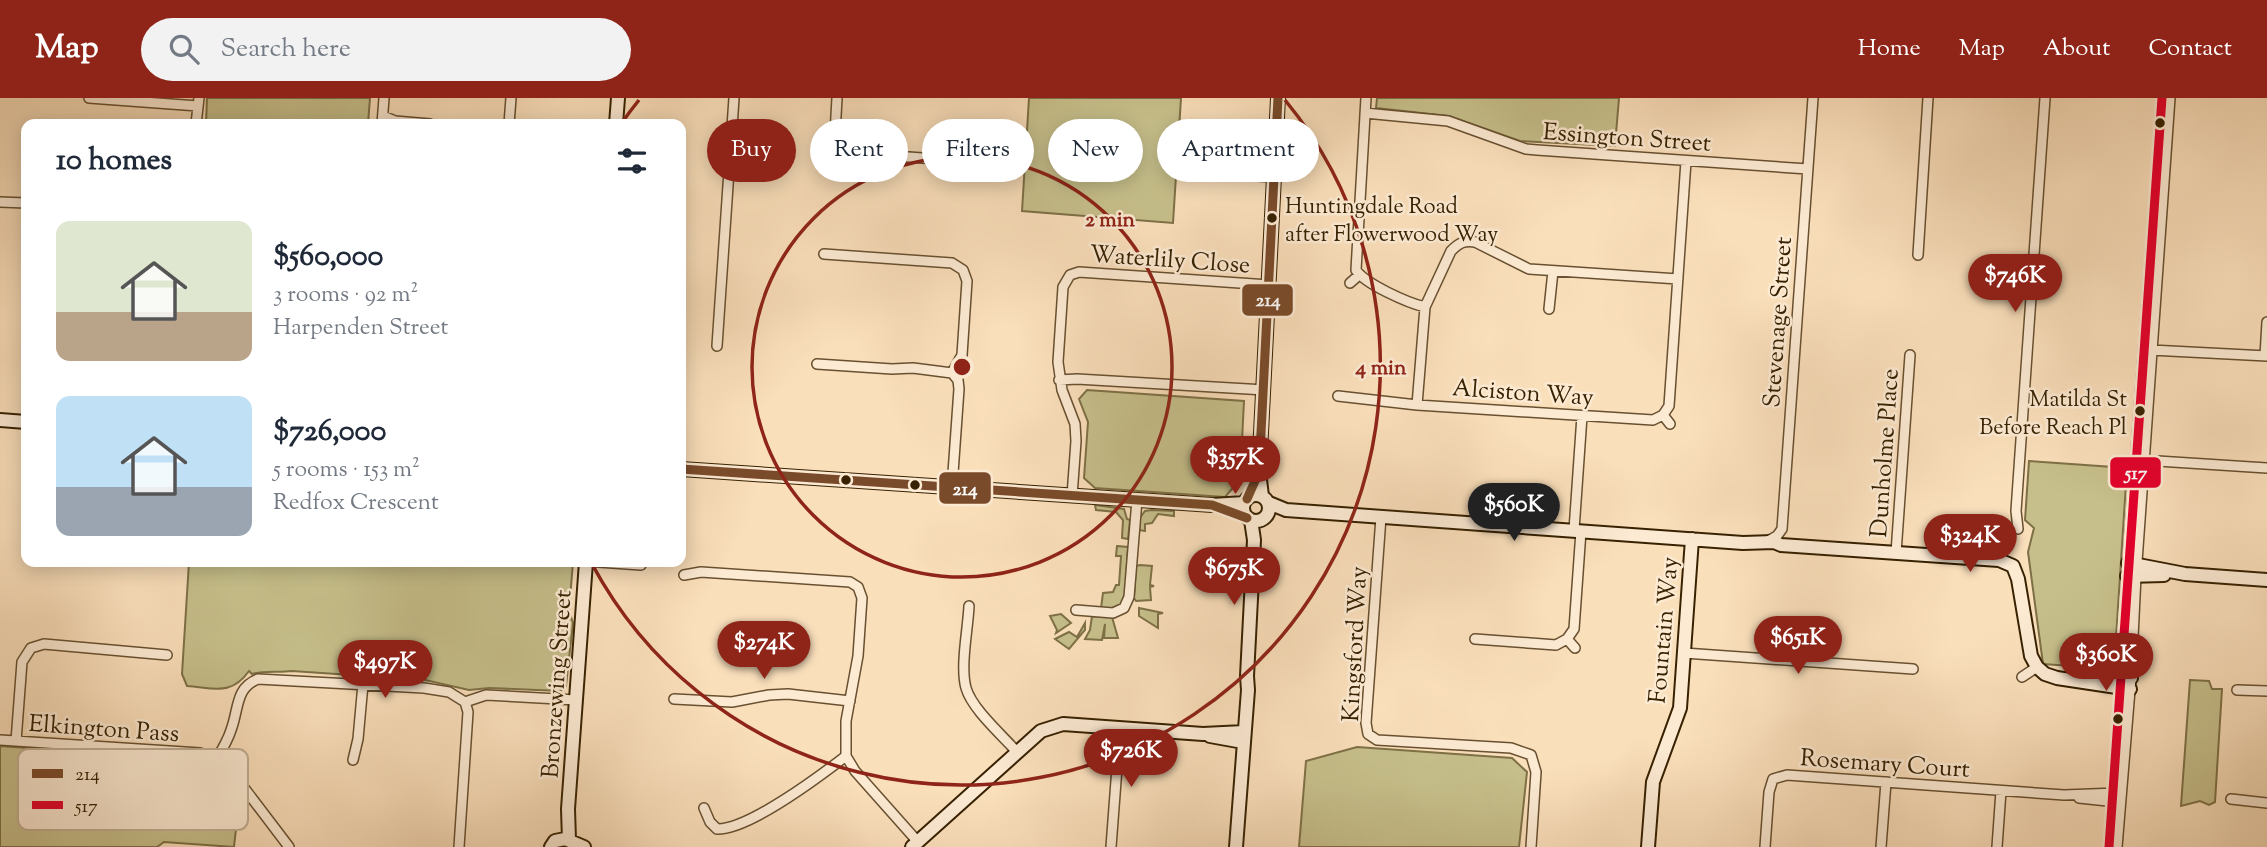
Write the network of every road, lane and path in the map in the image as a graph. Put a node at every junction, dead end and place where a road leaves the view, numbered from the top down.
1 (89, 98) edge
2 (384, 98) edge
3 (511, 98) edge
4 (618, 98) edge
5 (734, 98) edge
6 (837, 98) edge
7 (1278, 98) edge
8 (1366, 98) edge
9 (1812, 98) edge
10 (1928, 98) edge
11 (2045, 98) edge
12 (2162, 98) edge
13 (2170, 98) edge
14 (198, 102) edge
15 (1365, 113) junction
16 (382, 119) edge
17 (509, 119) edge
18 (616, 119) edge
19 (1277, 119) edge
20 (922, 158) edge
21 (1686, 161) junction
22 (1808, 169) junction
23 (1274, 182) edge
24 (0, 202) edge
25 (21, 203) edge
26 (824, 254) dead end
27 (1918, 255) dead end
28 (1063, 265) dead end
29 (1553, 271) junction
30 (1070, 275) junction
31 (1359, 275) junction
32 (1678, 279) junction
33 (1350, 282) dead end
34 (1269, 285) junction
35 (1424, 307) junction
36 (1549, 309) dead end
37 (2267, 322) edge
38 (717, 346) dead end
39 (2149, 350) junction
40 (1910, 355) dead end
41 (2266, 356) edge
42 (817, 364) dead end
43 (952, 373) junction
44 (1059, 380) junction
45 (1265, 390) junction
46 (1338, 396) dead end
47 (1417, 405) junction
48 (1663, 415) junction
49 (1582, 416) junction
50 (0, 420) edge
51 (21, 422) edge
52 (1670, 424) dead end
53 (2141, 460) junction
54 (2267, 468) edge
55 (686, 469) edge
56 (1259, 472) junction
57 (952, 487) junction
58 (1072, 496) junction
59 (1136, 500) junction
60 (1265, 500) junction
61 (1245, 501) junction
62 (1212, 505) junction
63 (1286, 510) junction
64 (1381, 517) junction
65 (1256, 519) junction
66 (2018, 529) dead end
67 (1577, 531) junction
68 (1692, 539) junction
69 (1766, 541) junction
70 (1743, 543) junction
71 (1781, 545) junction
72 (1896, 553) junction
73 (586, 567) edge
74 (2132, 570) junction
75 (684, 575) dead end
76 (2267, 580) edge
77 (969, 606) dead end
78 (1076, 610) dead end
79 (1475, 639) dead end
80 (1567, 639) junction
81 (1574, 648) dead end
82 (1684, 653) junction
83 (167, 655) dead end
84 (2037, 667) junction
85 (1913, 669) dead end
86 (2022, 677) dead end
87 (2127, 683) junction
88 (363, 684) junction
89 (2237, 691) dead end
90 (2267, 691) edge
91 (674, 699) dead end
92 (576, 700) junction
93 (850, 701) junction
94 (466, 702) junction
95 (1120, 728) junction
96 (1240, 737) junction
97 (0, 740) edge
98 (16, 741) junction
99 (129, 749) edge
100 (222, 749) edge
101 (1017, 752) junction
102 (846, 756) junction
103 (353, 760) dead end
104 (1886, 782) junction
105 (248, 791) edge
106 (2001, 791) junction
107 (2116, 797) junction
108 (2231, 800) dead end
109 (2267, 803) edge
110 (704, 808) dead end
111 (567, 844) edge
112 (915, 845) edge
113 (287, 846) edge
114 (459, 847) edge
115 (1111, 847) edge
116 (1228, 847) edge
117 (1236, 847) edge
118 (1531, 847) edge
119 (1648, 847) edge
120 (1765, 847) edge
121 (1881, 847) edge
122 (1997, 847) edge
123 (2109, 847) edge
124 (2118, 847) edge

1 - 14 street
2 - 16 street
3 - 17 street
4 - 18 street
5 - 38 street
6 - 20 street
7 - 19 street
8 - 15 street
9 - 22 street, Stevenage Street
10 - 27 street
11 - 66 street
12 - 39 street
13 - 39 street
15 - 21 street, Essington Street
15 - 31 street
21 - 22 street, Essington Street
21 - 32 street
22 - 69 street, Stevenage Street
23 - 34 street
24 - 25 street
26 - 43 street
28 - 30 street, Waterlily Close
29 - 32 street
29 - 35 street
29 - 36 street
30 - 34 street, Waterlily Close
30 - 44 street, Waterlily Close
31 - 33 street
31 - 35 street
32 - 48 street
34 - 45 street
35 - 47 street
37 - 41 street
39 - 41 street
39 - 53 street
40 - 72 street, Dunholme Place
42 - 43 street
43 - 57 street
44 - 45 street
44 - 58 street, Waterlily Close
45 - 56 street
46 - 47 street, Alciston Way
47 - 49 street, Alciston Way
48 - 49 street, Alciston Way
48 - 52 street
49 - 67 street
50 - 51 street
53 - 54 street
53 - 74 street
55 - 57 street
56 - 60 street
56 - 61 street
57 - 58 street
58 - 59 street
59 - 62 street
59 - 78 street
60 - 61 street
60 - 63 street
60 - 65 street
61 - 62 street
61 - 65 street
62 - 65 street
63 - 64 street
63 - 65 street
64 - 67 street
64 - 118 street, Kingsford Way
65 - 96 street
67 - 68 street
67 - 80 street
68 - 70 street
68 - 82 street, Fountain Way
69 - 70 street
69 - 71 street
70 - 71 street
71 - 72 street
72 - 84 street
73 - 92 street, Bronzewing Street
74 - 76 street
74 - 87 street
75 - 93 street
77 - 101 street
79 - 80 street
80 - 81 street
82 - 85 street
82 - 119 street, Fountain Way
83 - 98 street
84 - 86 street
84 - 87 street
87 - 107 street
88 - 94 street
88 - 100 street
88 - 103 street
89 - 90 street
91 - 93 street
92 - 94 street
92 - 111 street, Bronzewing Street
93 - 102 street
94 - 114 street
95 - 96 street
95 - 101 street
95 - 115 street
96 - 116 street
96 - 117 street
97 - 98 street, Elkington Pass
98 - 99 street, Elkington Pass
101 - 112 street
102 - 110 street
102 - 112 street
104 - 106 street, Rosemary Court
104 - 120 street, Rosemary Court
104 - 121 street
105 - 113 street, Elkington Pass
106 - 107 street, Rosemary Court
106 - 122 street
107 - 123 street
107 - 124 street
108 - 109 street

